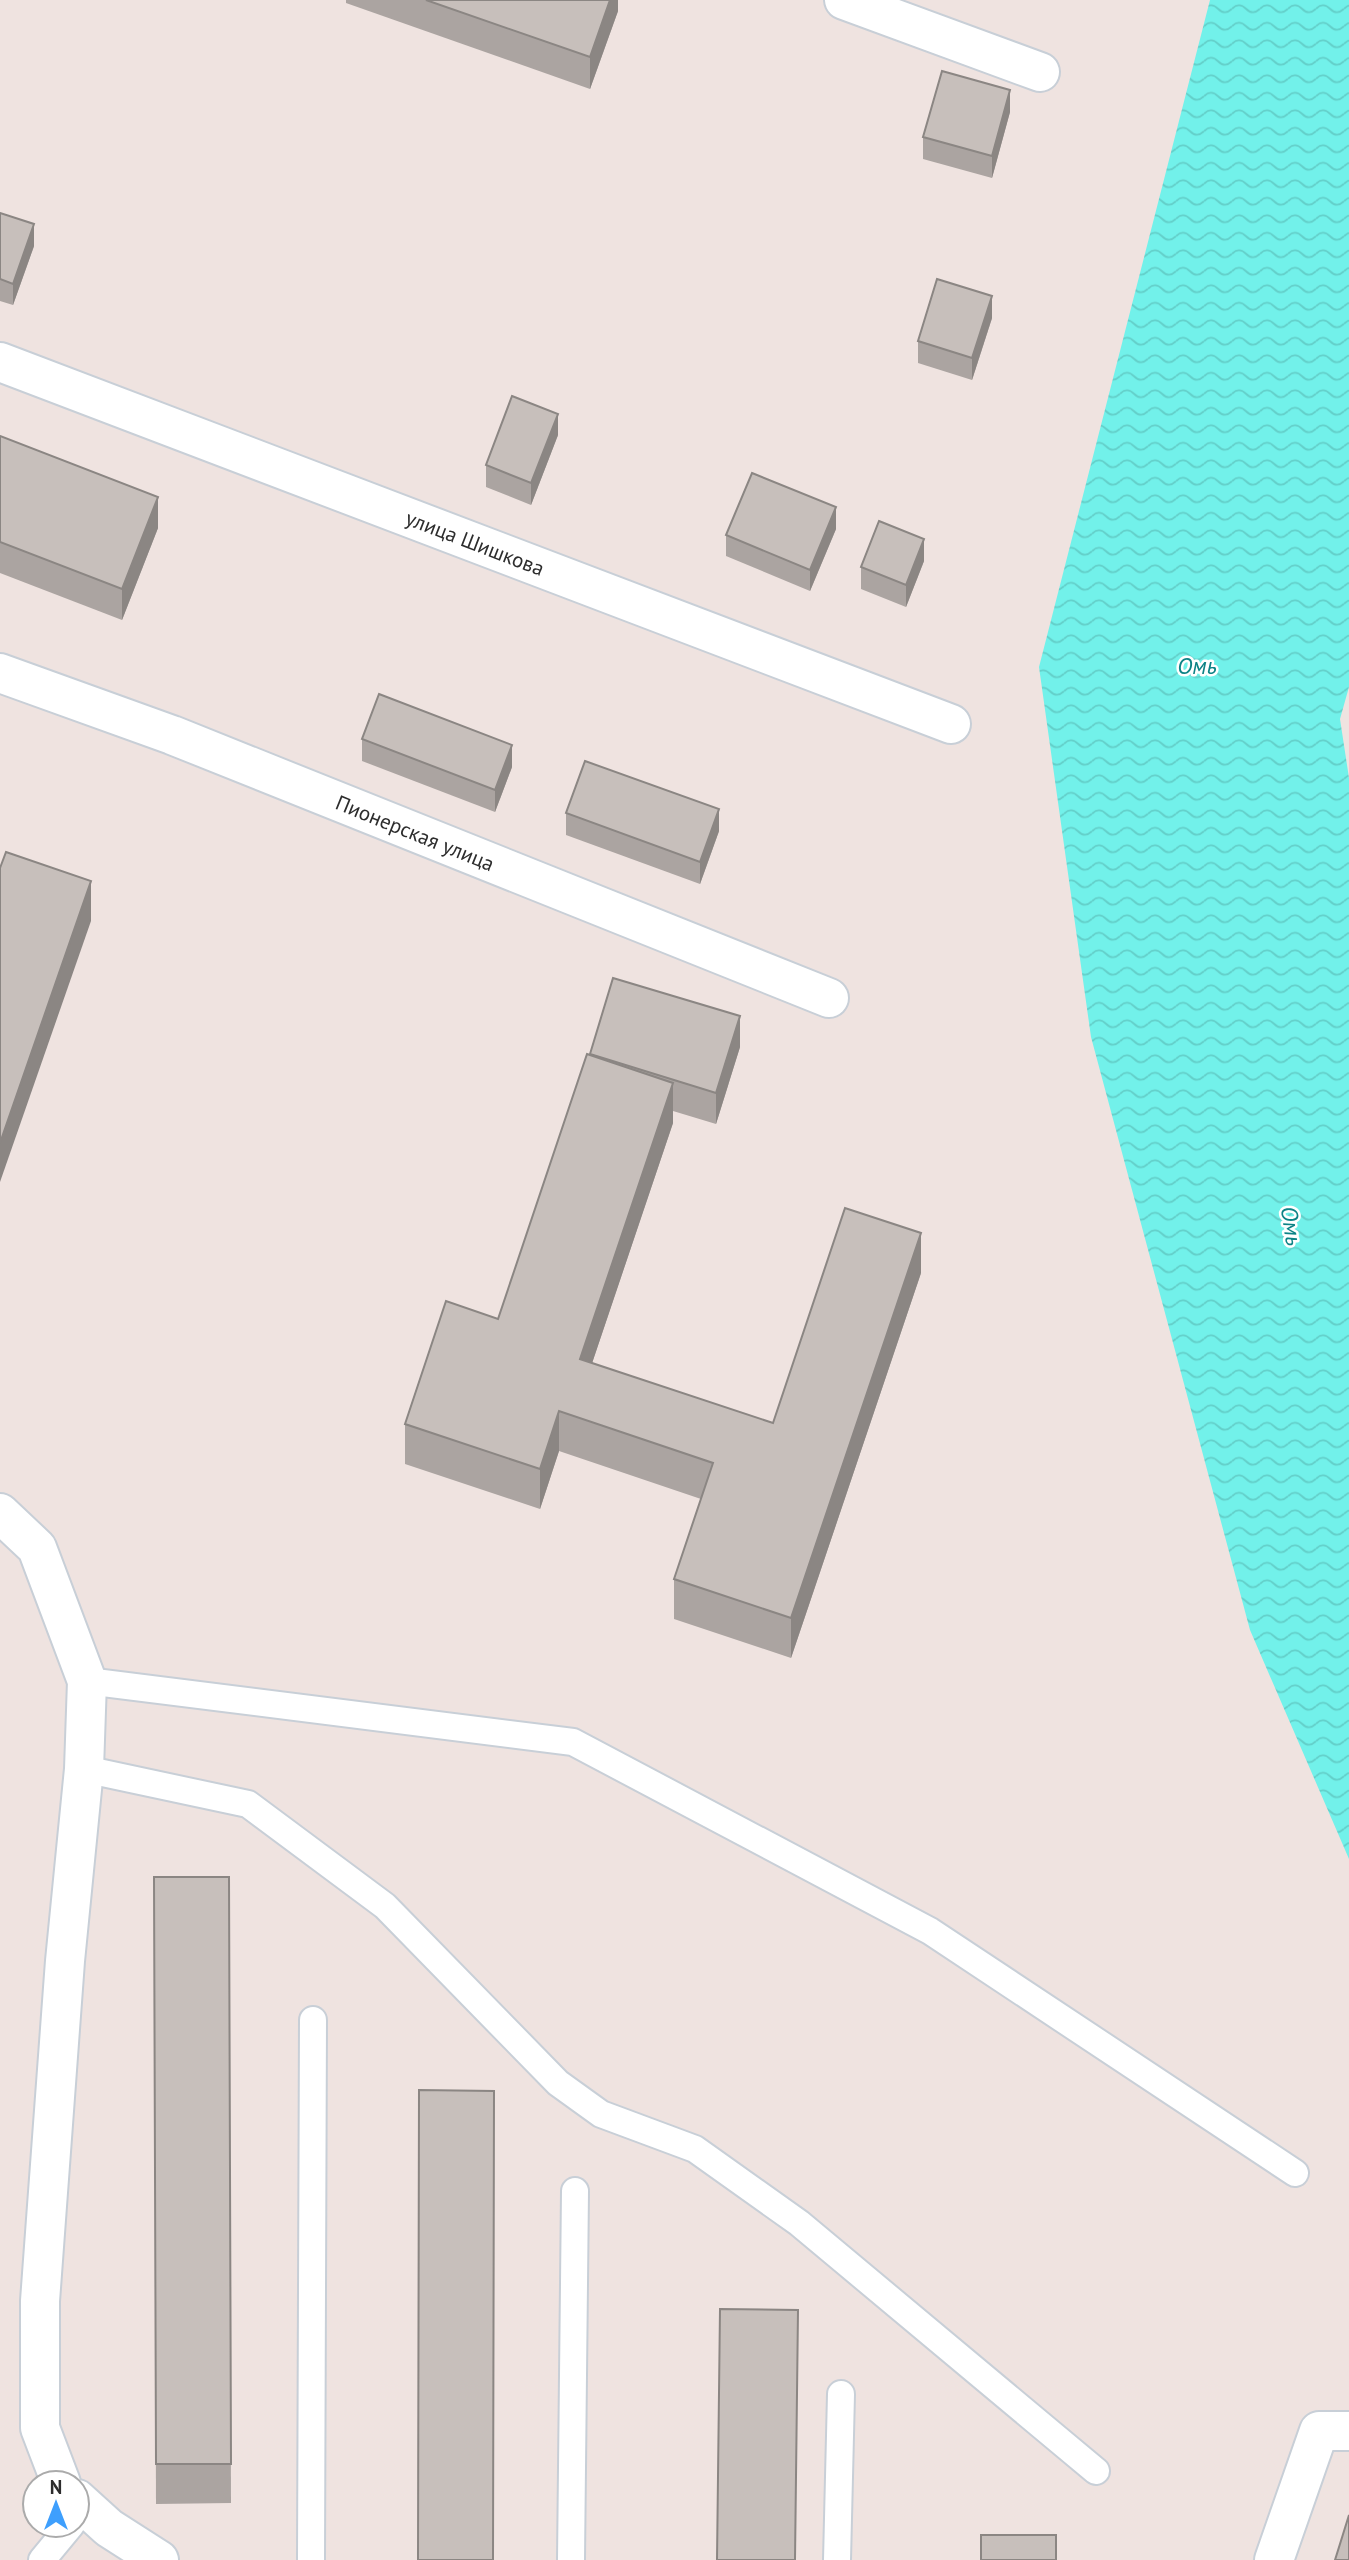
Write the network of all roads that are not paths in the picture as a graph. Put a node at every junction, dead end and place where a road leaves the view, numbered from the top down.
1 (844, 0) edge
2 (1040, 72) dead end
3 (0, 362) edge
4 (0, 673) edge
5 (951, 724) dead end
6 (829, 998) dead end
7 (0, 1513) edge
8 (87, 1681) junction
9 (84, 1769) junction
10 (313, 2020) dead end
11 (1295, 2173) dead end
12 (575, 2191) dead end
13 (841, 2394) dead end
14 (1334, 2431) edge
15 (58, 2469) edge
16 (1096, 2471) dead end
17 (91, 2517) edge
18 (54, 2539) edge
19 (42, 2560) edge
20 (159, 2560) edge
21 (310, 2560) edge
22 (571, 2560) edge
23 (837, 2560) edge
24 (1274, 2560) edge

1 - 2 street
3 - 5 street, улица Шишкова
4 - 6 street, Пионерская улица
7 - 8 street
8 - 9 street
8 - 11 lane
9 - 15 street
9 - 16 lane
10 - 21 lane
12 - 22 lane
13 - 23 lane
14 - 24 street
17 - 20 street
18 - 19 lane

